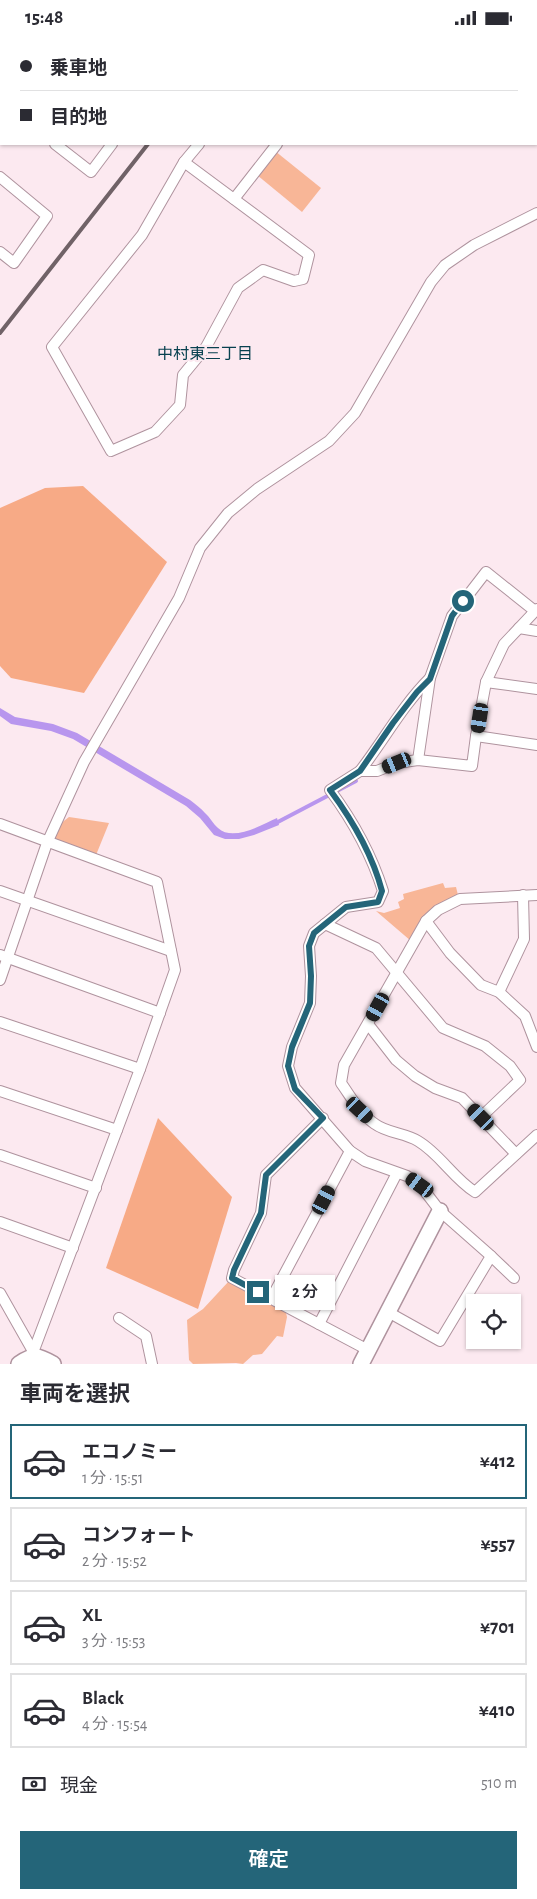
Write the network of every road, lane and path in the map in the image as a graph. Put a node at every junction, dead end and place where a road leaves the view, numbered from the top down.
1 (56, 145) edge
2 (111, 145) edge
3 (198, 145) edge
4 (276, 145) edge
5 (184, 163) junction
6 (0, 177) edge
7 (234, 199) junction
8 (537, 213) edge
9 (0, 252) edge
10 (536, 610) edge
11 (520, 629) junction
12 (537, 631) edge
13 (430, 679) junction
14 (486, 682) junction
15 (537, 689) edge
16 (476, 736) junction
17 (537, 745) edge
18 (418, 760) junction
19 (360, 771) junction
20 (0, 825) edge
21 (47, 843) junction
22 (0, 891) edge
23 (523, 895) junction
24 (537, 895) edge
25 (27, 901) junction
26 (426, 921) junction
27 (325, 924) junction
28 (171, 951) junction
29 (4, 956) edge
30 (397, 972) junction
31 (0, 980) edge
32 (499, 992) junction
33 (160, 1013) junction
34 (0, 1022) edge
35 (368, 1024) junction
36 (537, 1047) edge
37 (140, 1069) junction
38 (0, 1091) edge
39 (481, 1117) junction
40 (323, 1118) junction
41 (117, 1130) junction
42 (537, 1135) edge
43 (350, 1151) junction
44 (516, 1154) junction
45 (0, 1155) edge
46 (398, 1173) junction
47 (96, 1188) junction
48 (440, 1211) junction
49 (0, 1222) edge
50 (73, 1247) junction
51 (491, 1255) junction
52 (514, 1278) dead end
53 (0, 1295) edge
54 (271, 1299) junction
55 (388, 1313) junction
56 (119, 1318) dead end
57 (319, 1324) junction
58 (368, 1350) junction
59 (34, 1353) junction
60 (19, 1364) edge
61 (53, 1364) edge
62 (152, 1364) edge
63 (361, 1364) edge

1 - 2 street
3 - 5 street
4 - 7 street
5 - 7 street
5 - 7 street
6 - 9 street
8 - 21 street
10 - 11 street
10 - 13 street
11 - 12 street
11 - 14 street
13 - 18 street
13 - 19 street
14 - 15 street
14 - 16 street
16 - 17 street
16 - 18 street
18 - 19 street
19 - 27 street
20 - 21 street
21 - 25 street
21 - 28 street
22 - 25 street
23 - 24 street
23 - 26 street
23 - 32 street
25 - 28 street
25 - 29 street
26 - 30 street
26 - 32 street
27 - 30 street
27 - 40 street
28 - 33 street
29 - 31 street
29 - 33 street
30 - 35 street
30 - 39 street
32 - 36 street
33 - 37 street
34 - 37 street
35 - 39 street
35 - 44 street
37 - 41 street
38 - 41 street
39 - 44 street
40 - 43 street
40 - 54 street
41 - 47 street
42 - 44 street
43 - 46 street
43 - 54 street
45 - 47 street
46 - 48 street
46 - 57 street
47 - 50 street
48 - 51 street
48 - 55 street
49 - 50 street
50 - 59 street
51 - 52 street
51 - 55 street
53 - 59 street
54 - 57 street
55 - 58 street
56 - 62 street
57 - 58 street
58 - 63 street
59 - 60 street
59 - 61 street

